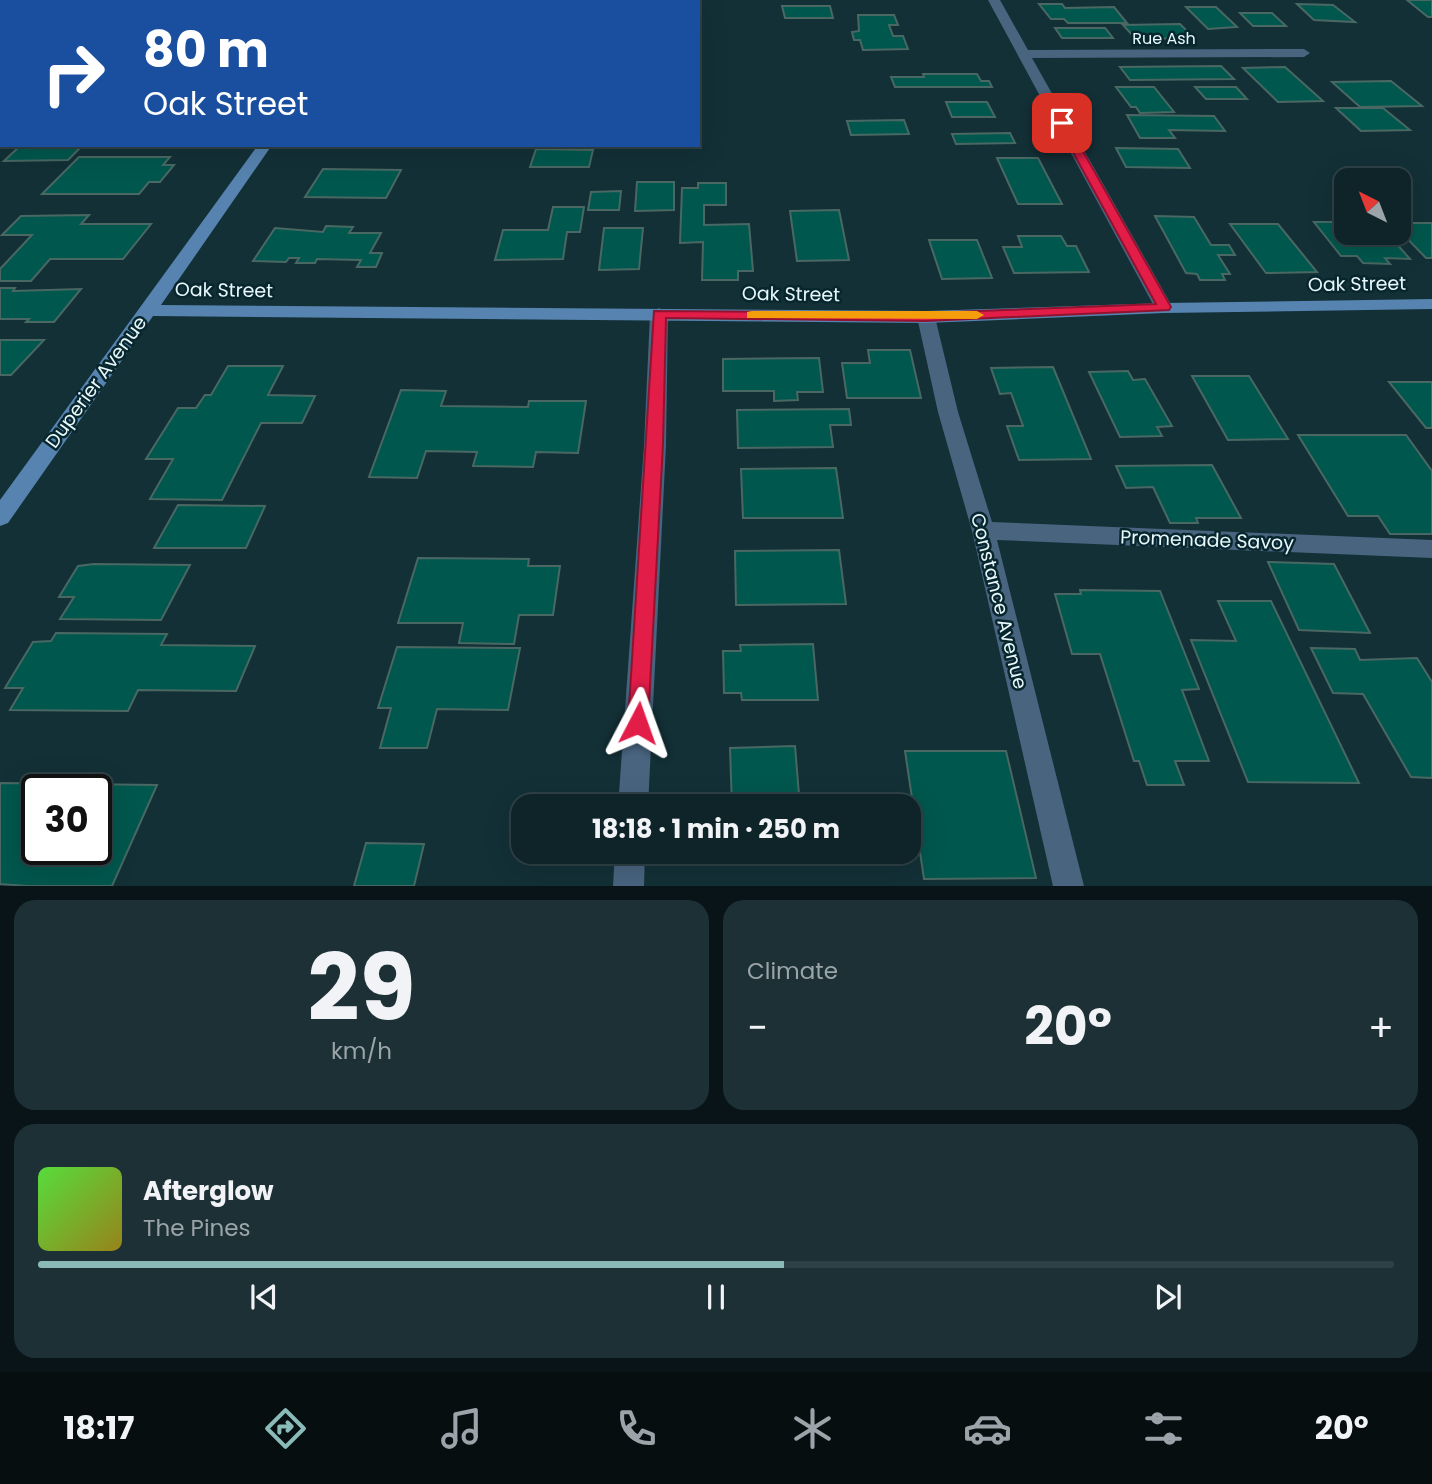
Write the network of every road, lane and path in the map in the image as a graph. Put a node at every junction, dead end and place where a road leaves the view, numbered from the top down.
1 (993, 0) edge
2 (1304, 53) dead end
3 (1024, 54) junction
4 (264, 147) edge
5 (1432, 304) edge
6 (1164, 307) junction
7 (148, 310) junction
8 (659, 314) junction
9 (926, 317) junction
10 (0, 517) edge
11 (983, 531) junction
12 (1432, 549) edge
13 (634, 794) edge
14 (629, 864) edge
15 (628, 886) edge
16 (1069, 886) edge

1 - 3 street
2 - 3 street, Rue Ash
3 - 6 street
4 - 7 main road, Duperier Avenue
5 - 6 main road, Oak Street
6 - 9 main road, Oak Street
7 - 8 main road, Oak Street
7 - 10 main road, Duperier Avenue
8 - 9 main road, Oak Street
8 - 13 street
9 - 11 street, Constance Avenue
11 - 12 street, Promenade Savoy
11 - 16 street, Constance Avenue
14 - 15 street

